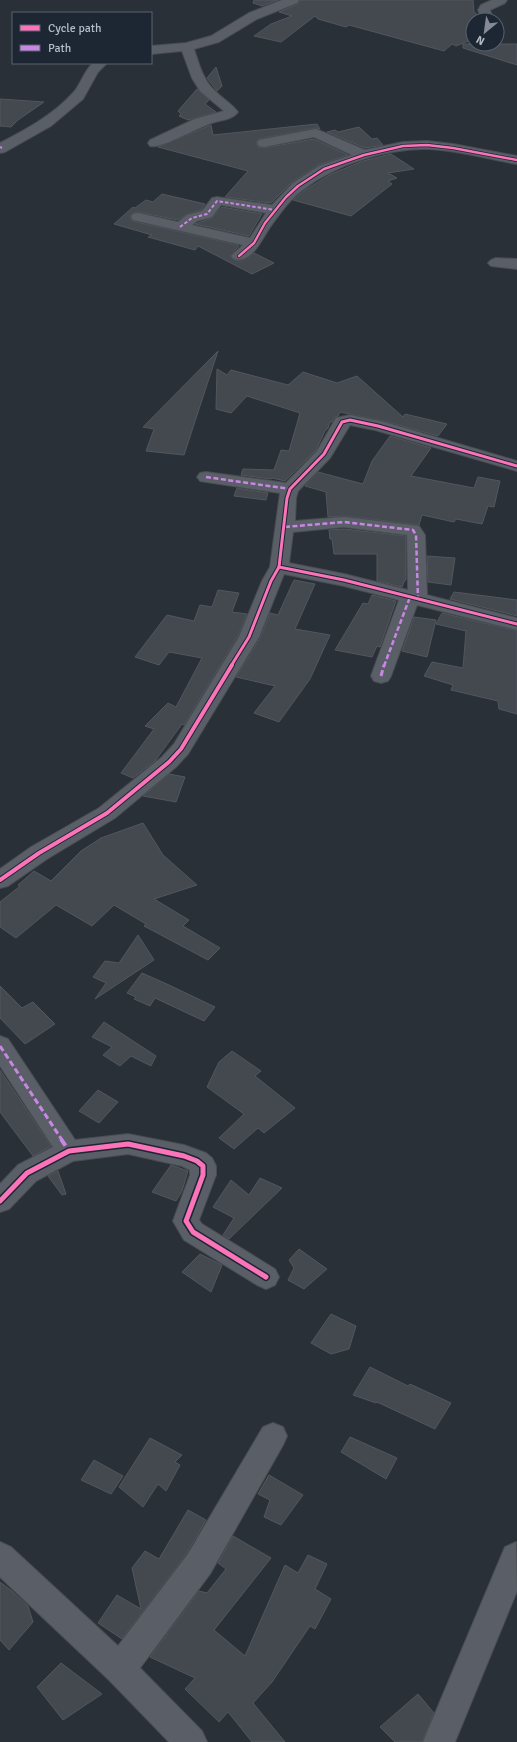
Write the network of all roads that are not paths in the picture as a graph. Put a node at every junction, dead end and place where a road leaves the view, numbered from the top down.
1 (293, 0) edge
2 (501, 0) edge
3 (485, 12) edge
4 (187, 46) junction
5 (152, 50) edge
6 (100, 64) edge
7 (264, 143) dead end
8 (155, 144) dead end
9 (1, 148) edge
10 (364, 155) junction
11 (517, 160) edge
12 (276, 210) junction
13 (138, 216) dead end
14 (180, 227) junction
15 (254, 243) junction
16 (239, 256) dead end
17 (496, 263) dead end
18 (517, 264) edge
19 (517, 466) edge
20 (206, 477) dead end
21 (290, 489) junction
22 (285, 527) junction
23 (279, 567) junction
24 (414, 598) junction
25 (517, 624) edge
26 (381, 676) dead end
27 (0, 880) edge
28 (0, 1046) edge
29 (69, 1151) junction
30 (0, 1201) edge
31 (266, 1277) dead end
32 (273, 1436) dead end
33 (0, 1557) edge
34 (516, 1557) dead end
35 (120, 1669) junction
36 (191, 1742) edge
37 (439, 1742) edge

1 - 4 street
2 - 3 street
4 - 5 street
4 - 8 street
6 - 9 street
7 - 10 street
10 - 11 street
10 - 12 street
12 - 14 street
12 - 15 street
13 - 14 street
14 - 15 street
15 - 16 street
17 - 18 street
19 - 21 street
20 - 21 street
21 - 22 street
22 - 23 street
22 - 24 street
23 - 24 street
23 - 27 street
24 - 25 street
24 - 26 street
28 - 29 street
29 - 30 street
29 - 31 street
32 - 35 street
33 - 35 street
34 - 37 street
35 - 36 street

